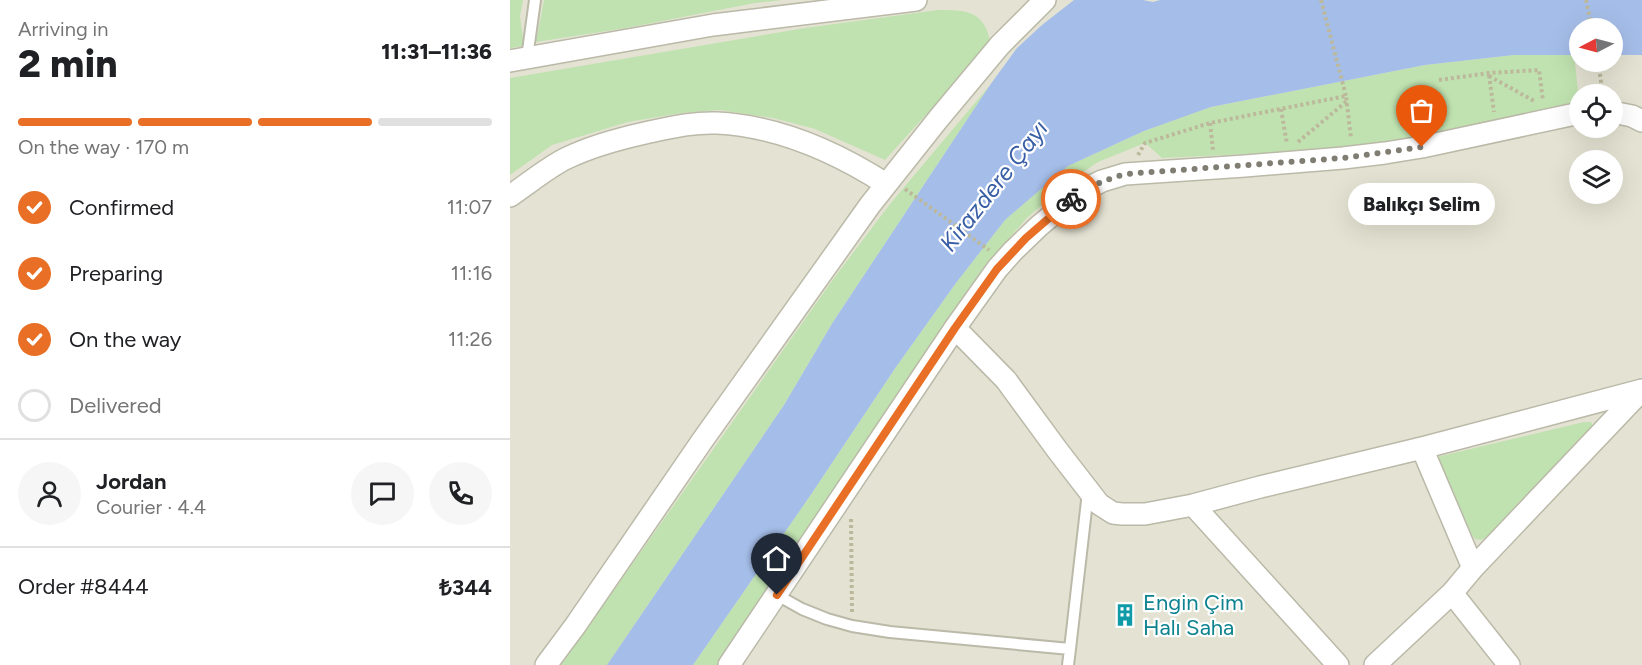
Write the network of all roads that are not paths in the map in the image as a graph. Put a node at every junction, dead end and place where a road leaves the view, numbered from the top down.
1 (535, 0) edge
2 (916, 0) edge
3 (1046, 0) edge
4 (518, 60) edge
5 (1623, 114) edge
6 (1569, 115) edge
7 (1642, 121) edge
8 (889, 182) junction
9 (510, 196) edge
10 (955, 328) junction
11 (1642, 390) edge
12 (1422, 448) junction
13 (1088, 491) junction
14 (1193, 505) junction
15 (1473, 568) junction
16 (1452, 593) junction
17 (777, 595) junction
18 (1070, 649) junction
19 (546, 665) edge
20 (729, 665) edge
21 (1068, 665) edge
22 (1338, 665) edge
23 (1375, 665) edge
24 (1509, 665) edge

1 - 4 lane
2 - 4 street
3 - 8 street
5 - 7 street
6 - 10 street
8 - 9 street
8 - 19 street
10 - 13 street
10 - 17 street
11 - 12 street
11 - 15 street
12 - 14 street
12 - 15 street
13 - 14 street
13 - 18 lane
14 - 22 street
15 - 16 street
16 - 23 street
16 - 24 street
17 - 18 lane
17 - 20 street
18 - 21 lane

